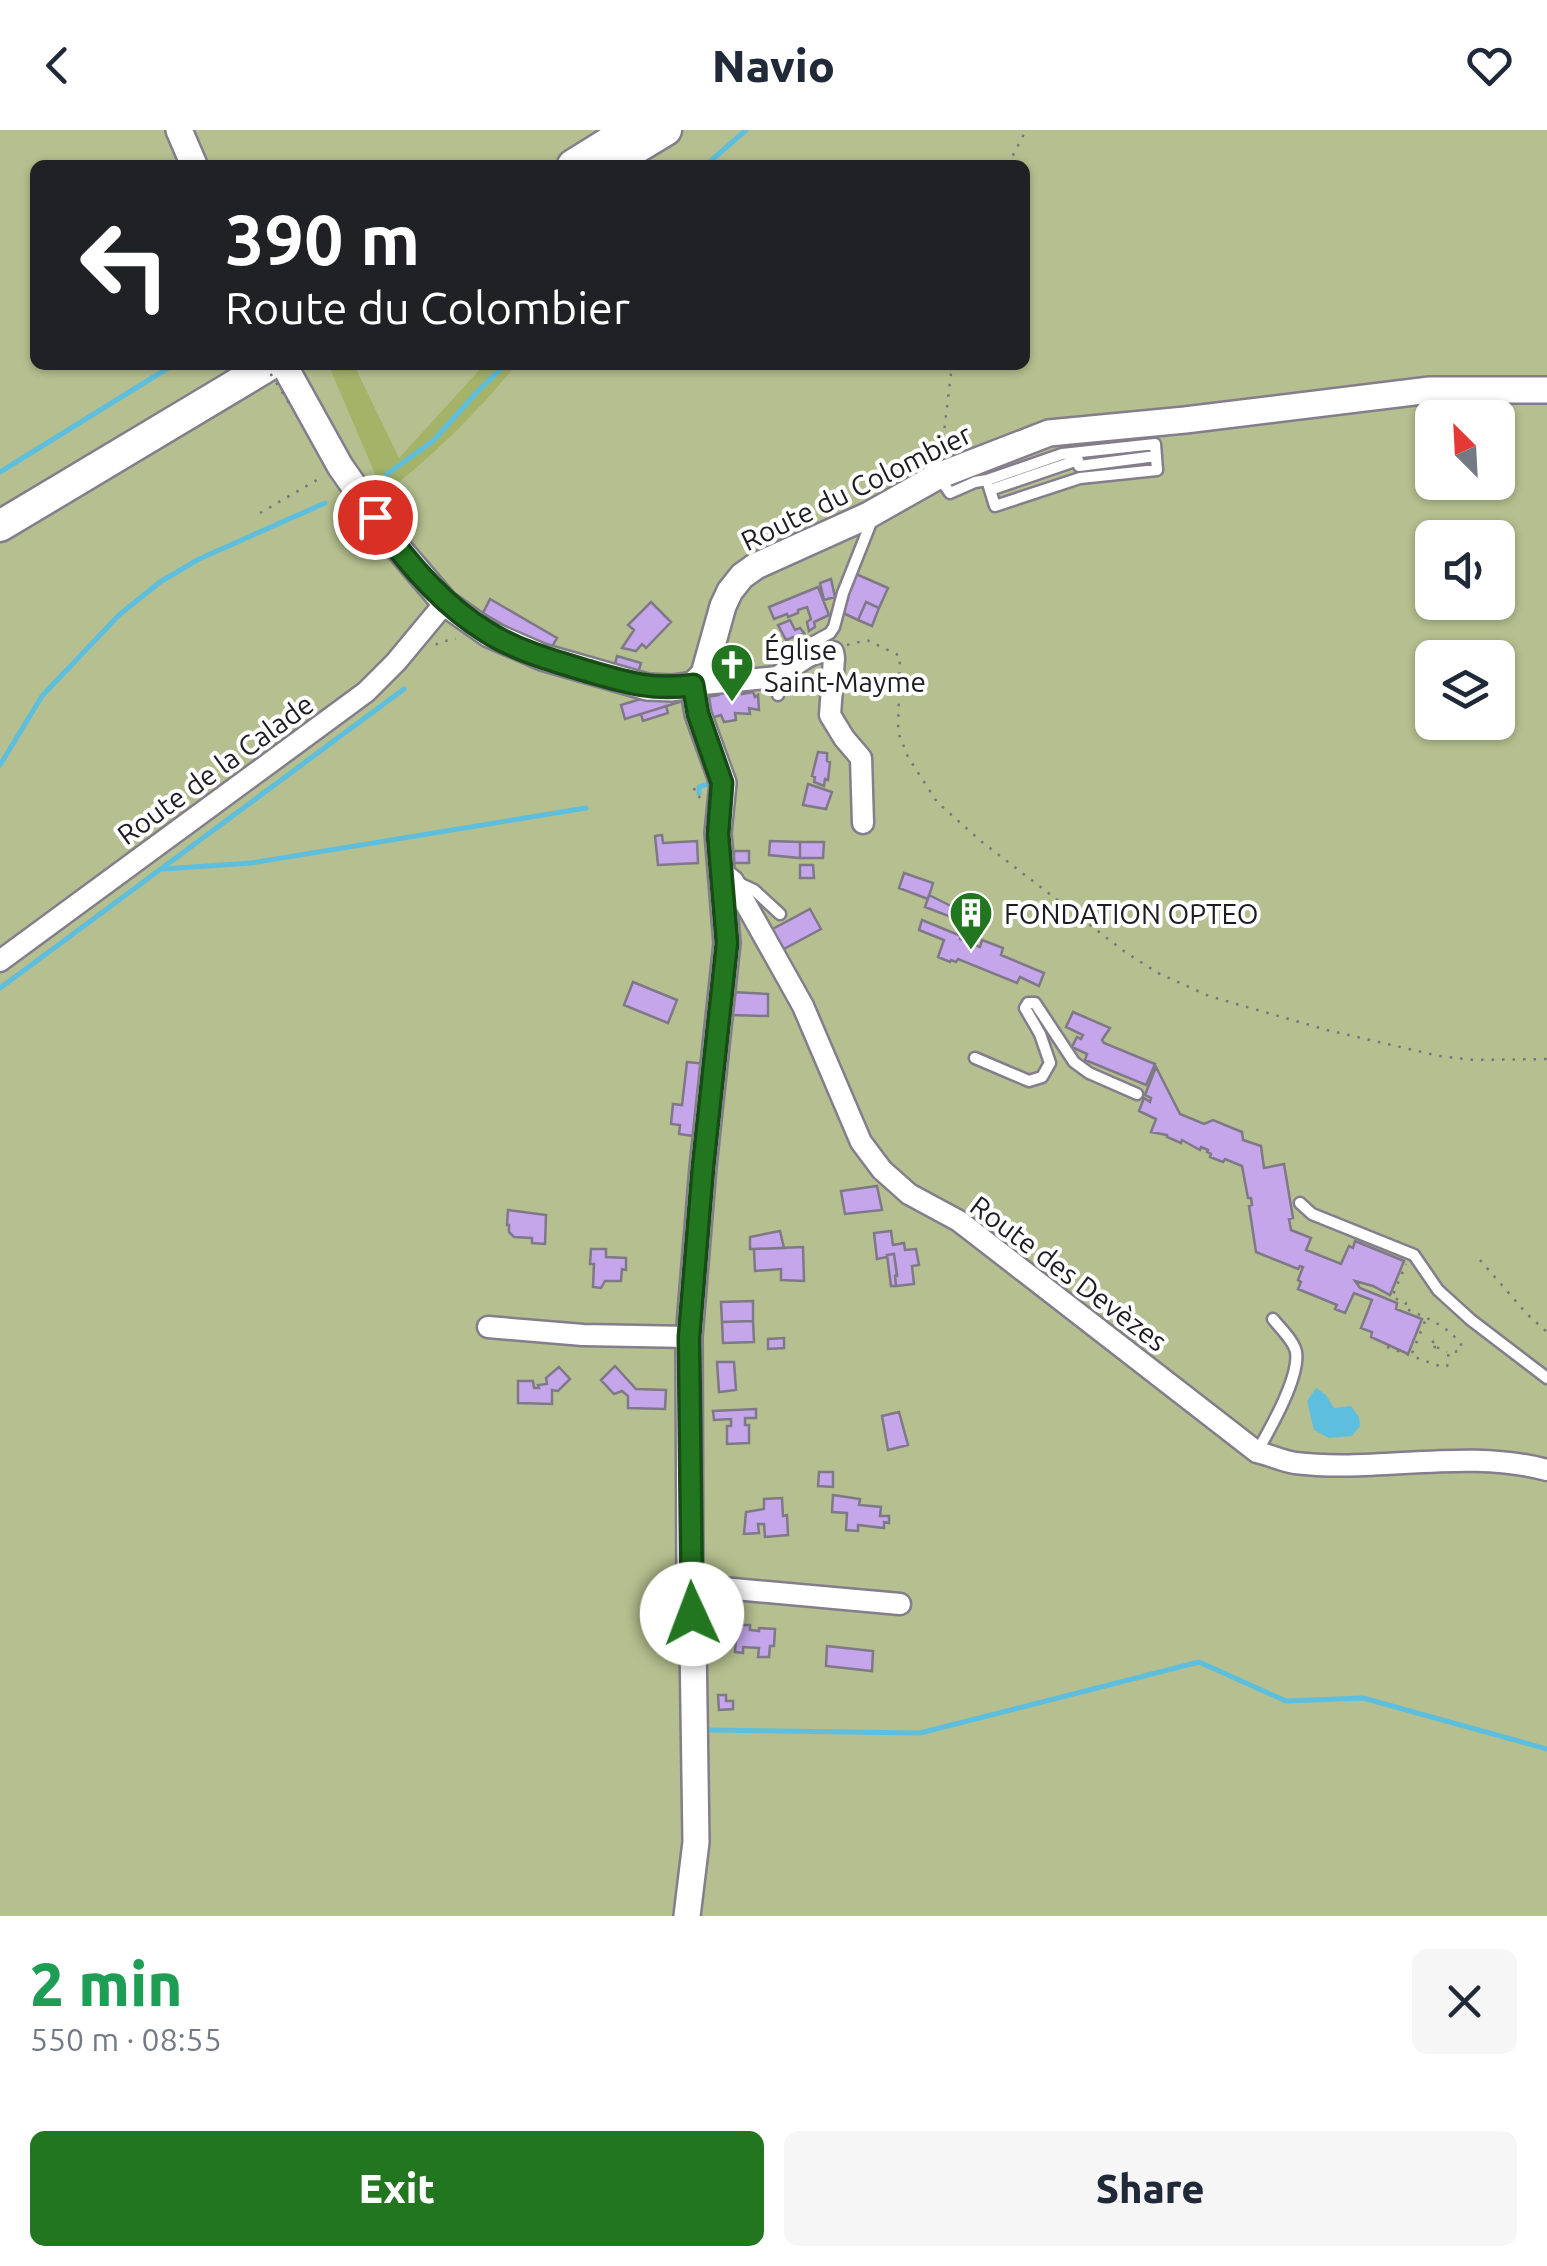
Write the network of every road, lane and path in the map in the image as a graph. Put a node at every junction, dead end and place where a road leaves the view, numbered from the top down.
1 (180, 130) edge
2 (630, 130) edge
3 (666, 130) edge
4 (1026, 130) edge
5 (192, 160) edge
6 (581, 160) edge
7 (616, 160) edge
8 (1011, 160) edge
9 (259, 370) edge
10 (271, 370) edge
11 (286, 370) edge
12 (951, 370) edge
13 (1547, 390) edge
14 (295, 399) junction
15 (1156, 456) dead end
16 (1078, 464) junction
17 (340, 466) junction
18 (938, 476) junction
19 (989, 485) junction
20 (260, 513) dead end
21 (869, 515) junction
22 (0, 526) edge
23 (445, 602) junction
24 (867, 640) dead end
25 (783, 679) junction
26 (693, 685) junction
27 (809, 688) dead end
28 (794, 695) dead end
29 (694, 788) dead end
30 (708, 797) dead end
31 (863, 823) dead end
32 (728, 877) junction
33 (780, 914) dead end
34 (8, 960) edge
35 (975, 1058) dead end
36 (1547, 1059) edge
37 (1137, 1094) dead end
38 (1300, 1204) dead end
39 (1410, 1253) junction
40 (1480, 1260) dead end
41 (1272, 1318) dead end
42 (1426, 1318) junction
43 (488, 1327) dead end
44 (1547, 1332) edge
45 (689, 1337) junction
46 (1436, 1346) dead end
47 (1387, 1347) dead end
48 (1448, 1353) junction
49 (1411, 1356) junction
50 (1547, 1378) edge
51 (1257, 1452) junction
52 (1547, 1470) edge
53 (690, 1586) junction
54 (900, 1604) dead end
55 (688, 1916) edge

1 - 5 street
2 - 6 main road
3 - 7 main road
4 - 8 path
9 - 22 main road
10 - 14 path, bridge
11 - 14 street
12 - 18 path
13 - 18 street, Route du Colombier
14 - 17 street
15 - 16 lane
16 - 19 lane
16 - 19 lane
17 - 20 path
17 - 23 street
18 - 19 lane
18 - 21 street, Route du Colombier
21 - 25 lane
21 - 26 street, Route du Colombier
23 - 26 street
23 - 34 street, Route de la Calade
24 - 36 path
25 - 26 street
25 - 31 street
26 - 32 street
27 - 28 path
29 - 30 path
32 - 33 lane
32 - 45 street
32 - 51 street, Route des Devèzes
35 - 37 lane
38 - 39 lane
39 - 42 path
39 - 50 lane
40 - 44 path
41 - 51 lane
42 - 48 path
42 - 49 path
43 - 45 street
45 - 53 street
46 - 48 path
47 - 49 path
48 - 49 path
51 - 52 street, Route des Devèzes
53 - 54 street
53 - 55 street

